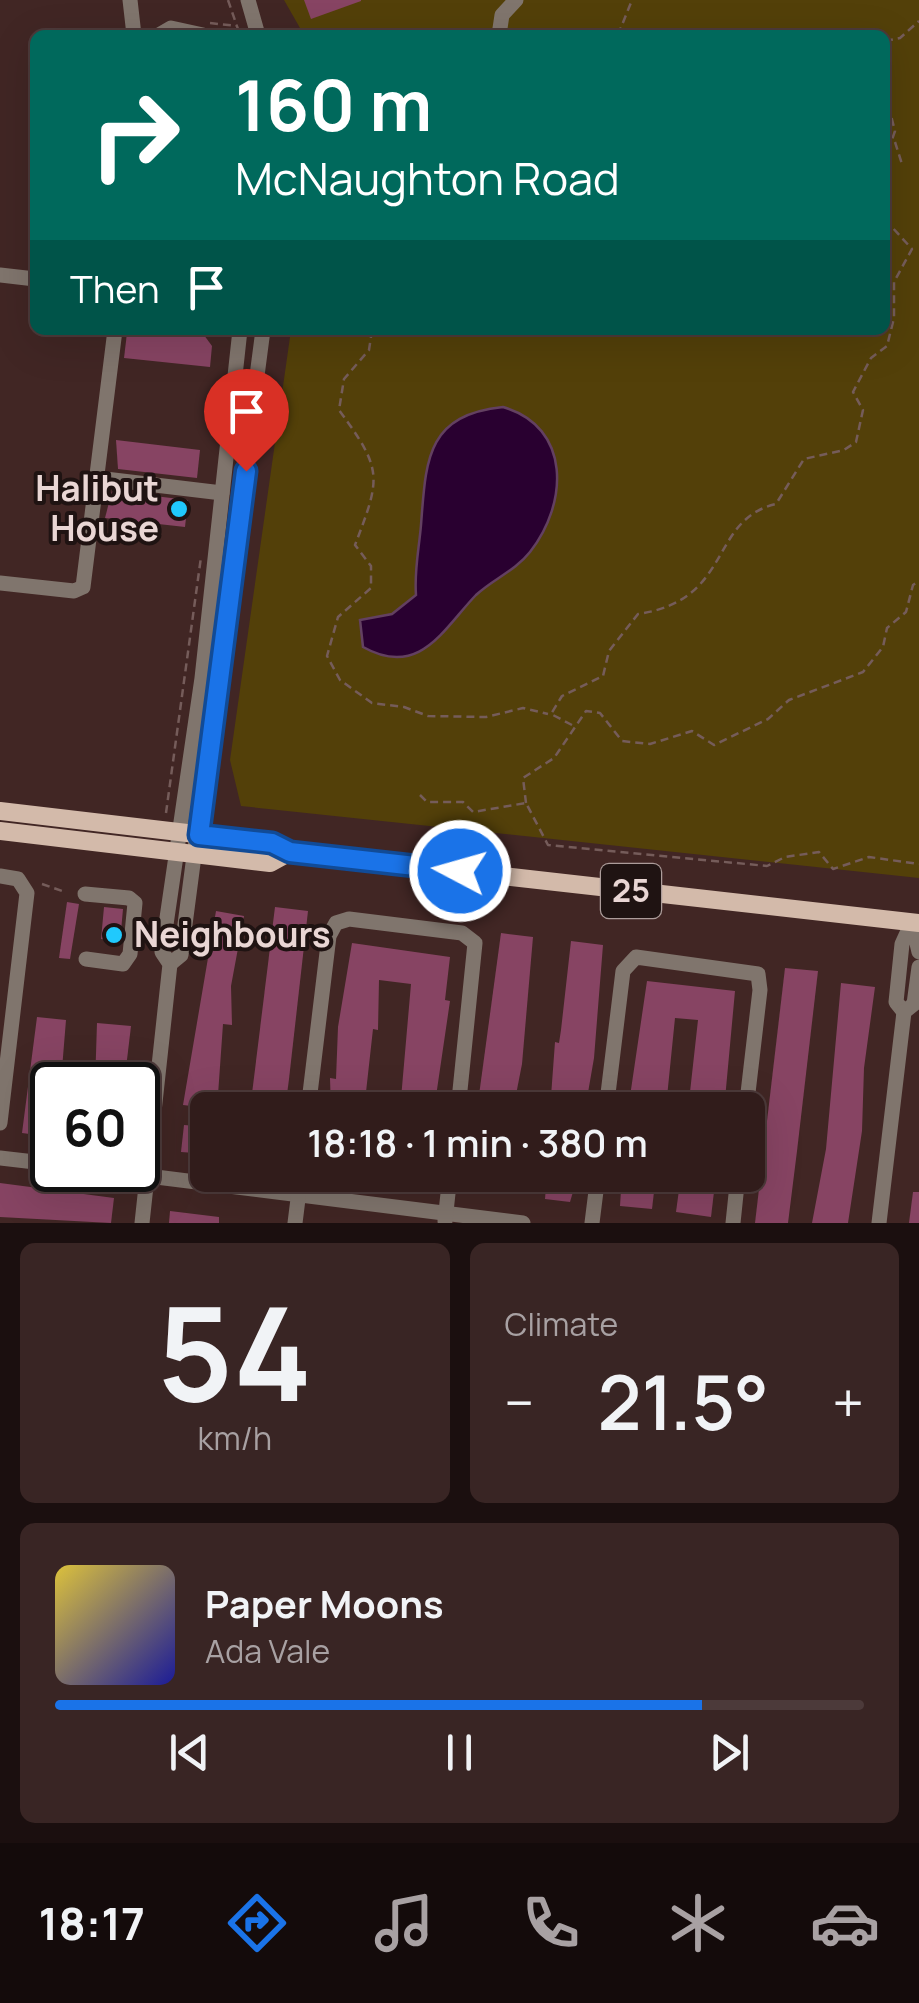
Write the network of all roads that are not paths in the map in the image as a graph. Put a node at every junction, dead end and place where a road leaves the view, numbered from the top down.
1 (130, 0) edge
2 (248, 0) edge
3 (516, 0) edge
4 (133, 30) edge
5 (257, 30) edge
6 (500, 30) edge
7 (0, 275) edge
8 (30, 278) edge
9 (113, 335) edge
10 (239, 335) edge
11 (262, 335) edge
12 (97, 478) junction
13 (222, 493) junction
14 (0, 583) edge
15 (0, 811) edge
16 (0, 832) edge
17 (199, 835) junction
18 (177, 842) junction
19 (290, 852) junction
20 (196, 855) junction
21 (0, 876) edge
22 (85, 894) dead end
23 (915, 923) edge
24 (919, 952) edge
25 (86, 960) dead end
26 (170, 964) junction
27 (919, 967) edge
28 (904, 1012) junction
29 (160, 1062) edge
30 (310, 1092) edge
31 (460, 1092) edge
32 (608, 1092) edge
33 (748, 1092) edge
34 (0, 1123) edge
35 (0, 1158) edge
36 (30, 1161) edge
37 (160, 1179) edge
38 (146, 1192) edge
39 (298, 1192) edge
40 (448, 1192) edge
41 (596, 1192) edge
42 (736, 1192) edge
43 (298, 1196) junction
44 (445, 1218) edge
45 (142, 1223) edge
46 (295, 1223) edge
47 (523, 1223) edge
48 (592, 1223) edge
49 (733, 1223) edge
50 (879, 1223) edge

1 - 4 street
2 - 5 street
3 - 6 street
7 - 8 street
9 - 12 street
10 - 13 street
11 - 17 street
12 - 13 street
12 - 14 street
13 - 18 street
15 - 18 main road, 25
16 - 18 main road, 25
17 - 18 main road, 25
17 - 19 main road, 25
17 - 20 street
18 - 20 main road, 25
18 - 26 street
19 - 20 main road, 25
19 - 23 main road, 25
20 - 26 street
21 - 34 street
22 - 25 street
23 - 24 street
23 - 28 street
26 - 29 street
27 - 28 street
28 - 50 street
30 - 31 street
32 - 33 street
35 - 36 street
37 - 43 street
38 - 45 street
39 - 43 street
40 - 44 street
41 - 48 street
42 - 49 street
43 - 44 street
43 - 46 street
44 - 47 street

